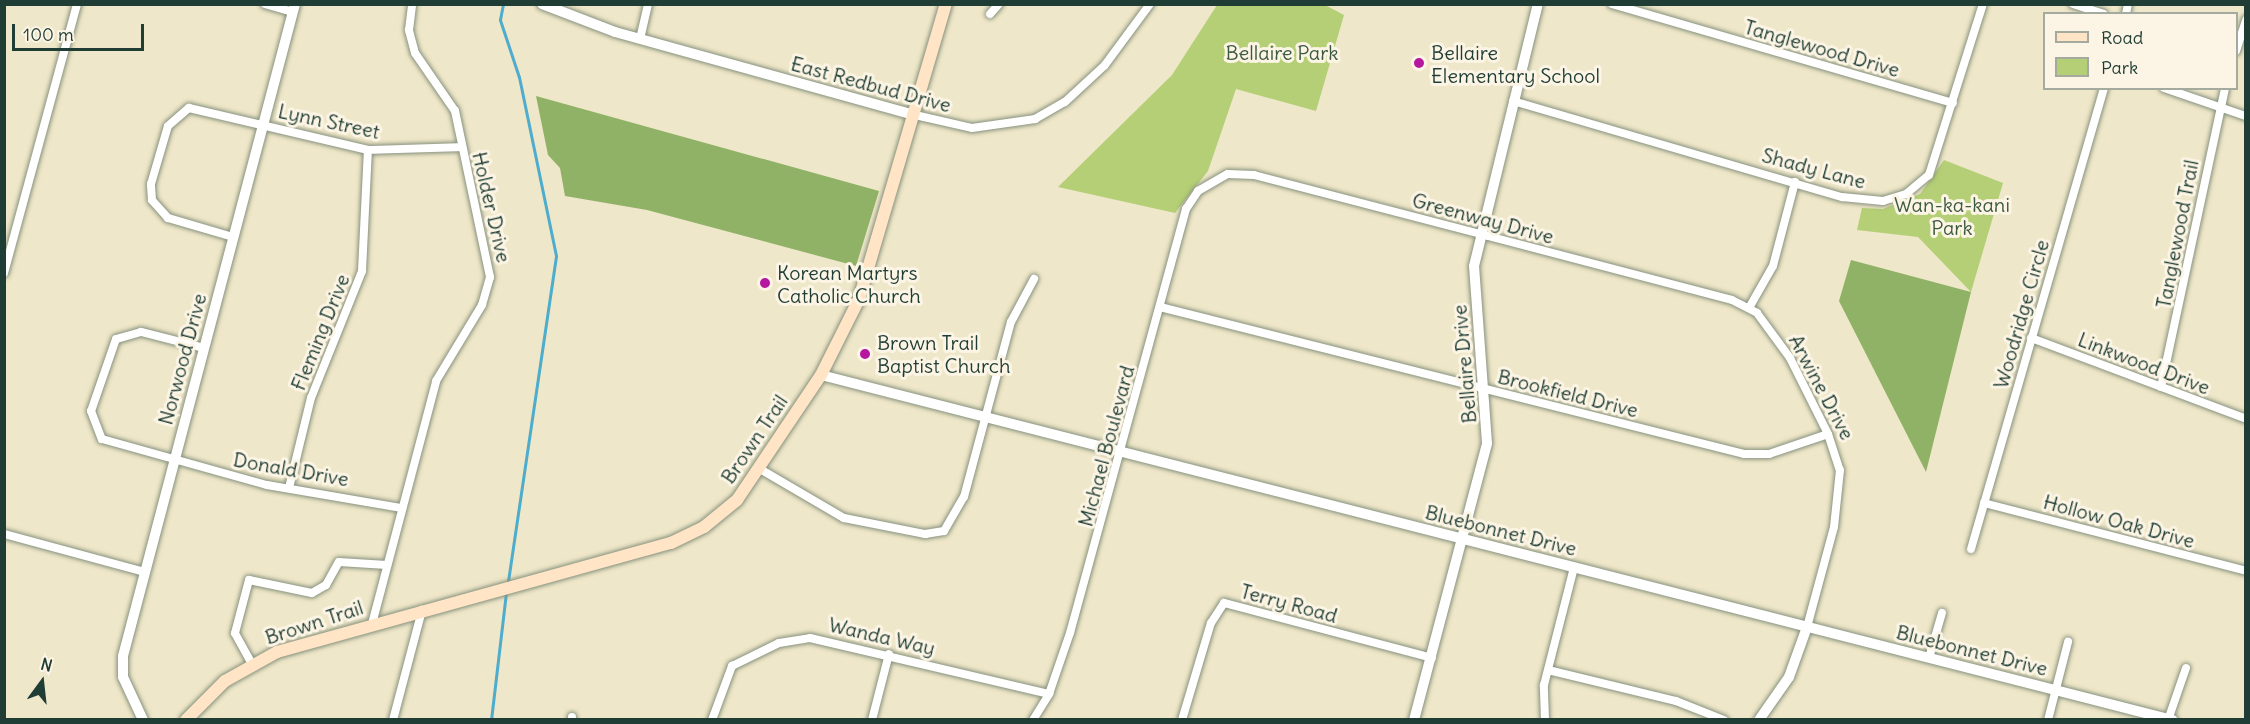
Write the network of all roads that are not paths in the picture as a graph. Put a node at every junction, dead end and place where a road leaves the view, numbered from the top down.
1 (77, 4) edge
2 (265, 4) edge
3 (411, 4) edge
4 (542, 4) edge
5 (648, 4) edge
6 (946, 4) edge
7 (999, 4) edge
8 (1150, 4) edge
9 (1538, 4) edge
10 (1612, 4) edge
11 (1983, 4) edge
12 (2073, 4) edge
13 (294, 8) edge
14 (2097, 12) edge
15 (990, 14) dead end
16 (2246, 20) edge
17 (640, 39) junction
18 (2238, 45) edge
19 (2103, 90) edge
20 (2170, 90) edge
21 (2224, 90) edge
22 (1513, 101) junction
23 (1953, 103) junction
24 (2220, 107) junction
25 (915, 115) junction
26 (2246, 116) edge
27 (263, 124) junction
28 (461, 147) junction
29 (368, 150) junction
30 (1209, 182) joint
31 (1795, 182) junction
32 (1479, 233) junction
33 (233, 237) junction
34 (4, 273) edge
35 (1034, 279) dead end
36 (1160, 307) junction
37 (1749, 308) junction
38 (2031, 338) junction
39 (204, 348) junction
40 (820, 375) junction
41 (2161, 387) junction
42 (1485, 389) junction
43 (985, 417) junction
44 (2246, 419) edge
45 (1828, 434) junction
46 (1123, 452) junction
47 (175, 460) junction
48 (760, 470) junction
49 (289, 488) junction
50 (1984, 503) junction
51 (402, 508) junction
52 (4, 534) edge
53 (1464, 539) junction
54 (1971, 549) dead end
55 (387, 565) junction
56 (1574, 567) junction
57 (2246, 571) edge
58 (145, 572) junction
59 (416, 612) junction
60 (1942, 613) dead end
61 (372, 624) junction
62 (1807, 627) junction
63 (2068, 642) dead end
64 (889, 654) junction
65 (1432, 658) junction
66 (1929, 658) junction
67 (252, 664) junction
68 (2186, 668) dead end
69 (1548, 670) junction
70 (2056, 690) junction
71 (1049, 694) junction
72 (1184, 719) edge
73 (2170, 719) edge
74 (143, 720) edge
75 (186, 720) edge
76 (393, 720) edge
77 (712, 720) edge
78 (872, 720) edge
79 (1033, 720) edge
80 (1414, 720) edge
81 (1545, 720) edge
82 (1724, 720) edge
83 (1759, 720) edge
84 (2048, 720) edge

1 - 34 street
2 - 13 street
3 - 28 street, Holder Drive
4 - 17 street, East Redbud Drive
5 - 17 street
6 - 25 main road, Brown Trail
7 - 15 street
8 - 25 street, East Redbud Drive
9 - 22 street, Bellaire Drive
10 - 23 street, Tanglewood Drive
11 - 23 street, Shady Lane
12 - 14 street
13 - 27 street, Norwood Drive
16 - 18 street
17 - 25 street, East Redbud Drive
19 - 38 street, Woodridge Circle
20 - 24 street
21 - 24 street, Tanglewood Trail
22 - 31 street, Shady Lane
22 - 32 street, Bellaire Drive
23 - 31 street, Shady Lane
24 - 26 street
24 - 41 street, Tanglewood Trail
25 - 40 main road, Brown Trail
27 - 29 street, Lynn Street
27 - 33 street, Norwood Drive
27 - 33 street, Lynn Street
28 - 29 street, Lynn Street
28 - 51 street, Holder Drive
29 - 49 street, Fleming Drive
30 - 32 street, Greenway Drive
30 - 36 street, Michael Boulevard
31 - 37 street
32 - 37 street, Greenway Drive
32 - 42 street, Bellaire Drive
33 - 39 street, Norwood Drive
35 - 43 street
36 - 42 street, Brookfield Drive
36 - 46 street, Michael Boulevard
37 - 45 street, Arwine Drive
38 - 41 street, Linkwood Drive
38 - 50 street, Woodridge Circle
39 - 47 street, Norwood Drive
39 - 47 street, Donald Drive
40 - 43 street, Bluebonnet Drive
40 - 48 main road, Brown Trail
41 - 44 street, Linkwood Drive
42 - 45 street, Brookfield Drive
42 - 53 street, Bellaire Drive
43 - 46 street, Bluebonnet Drive
43 - 48 street
45 - 62 street, Arwine Drive
46 - 53 street, Bluebonnet Drive
46 - 71 street, Michael Boulevard
47 - 49 street, Donald Drive
47 - 58 street, Norwood Drive
48 - 59 main road, Brown Trail
49 - 51 street, Donald Drive
50 - 54 street, Woodridge Circle
50 - 57 street, Hollow Oak Drive
51 - 55 street, Holder Drive
52 - 58 street
53 - 56 street, Bluebonnet Drive
53 - 65 street, Bellaire Drive
55 - 61 street, Holder Drive
55 - 67 street
56 - 62 street, Bluebonnet Drive
56 - 69 street
58 - 74 street, Norwood Drive
59 - 61 main road, Brown Trail
59 - 76 street
60 - 66 street
61 - 67 main road, Brown Trail
62 - 66 street, Bluebonnet Drive
62 - 83 street, Arwine Drive
63 - 70 street
64 - 71 street, Wanda Way
64 - 77 street, Wanda Way
64 - 78 street
65 - 72 street, Terry Road
65 - 80 street, Bellaire Drive
66 - 70 street, Bluebonnet Drive
67 - 75 main road, Brown Trail
68 - 73 street
69 - 81 street
69 - 82 street
70 - 73 street, Bluebonnet Drive
70 - 84 street
71 - 79 street, Michael Boulevard

